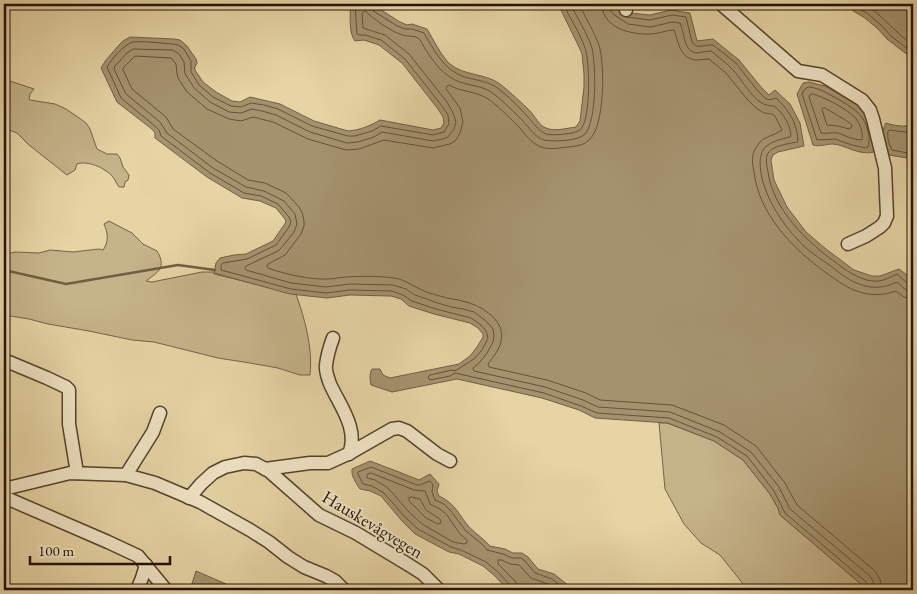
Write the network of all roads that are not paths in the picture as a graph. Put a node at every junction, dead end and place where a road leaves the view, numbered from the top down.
1 (721, 4) edge
2 (848, 244) dead end
3 (333, 338) dead end
4 (4, 360) edge
5 (160, 413) dead end
6 (349, 454) junction
7 (450, 461) dead end
8 (265, 469) junction
9 (77, 473) junction
10 (126, 474) junction
11 (4, 489) edge
12 (4, 497) edge
13 (189, 498) junction
14 (146, 565) junction
15 (341, 589) edge
16 (137, 590) edge
17 (166, 590) edge
18 (439, 590) edge

1 - 2 street
3 - 6 street
4 - 9 street
5 - 10 street
6 - 7 street
6 - 8 street
8 - 13 street, Hauskevågvegen
8 - 18 street, Hauskevågvegen
9 - 10 street
9 - 11 street
10 - 13 street
12 - 14 street
13 - 15 street
14 - 16 street
14 - 17 street

